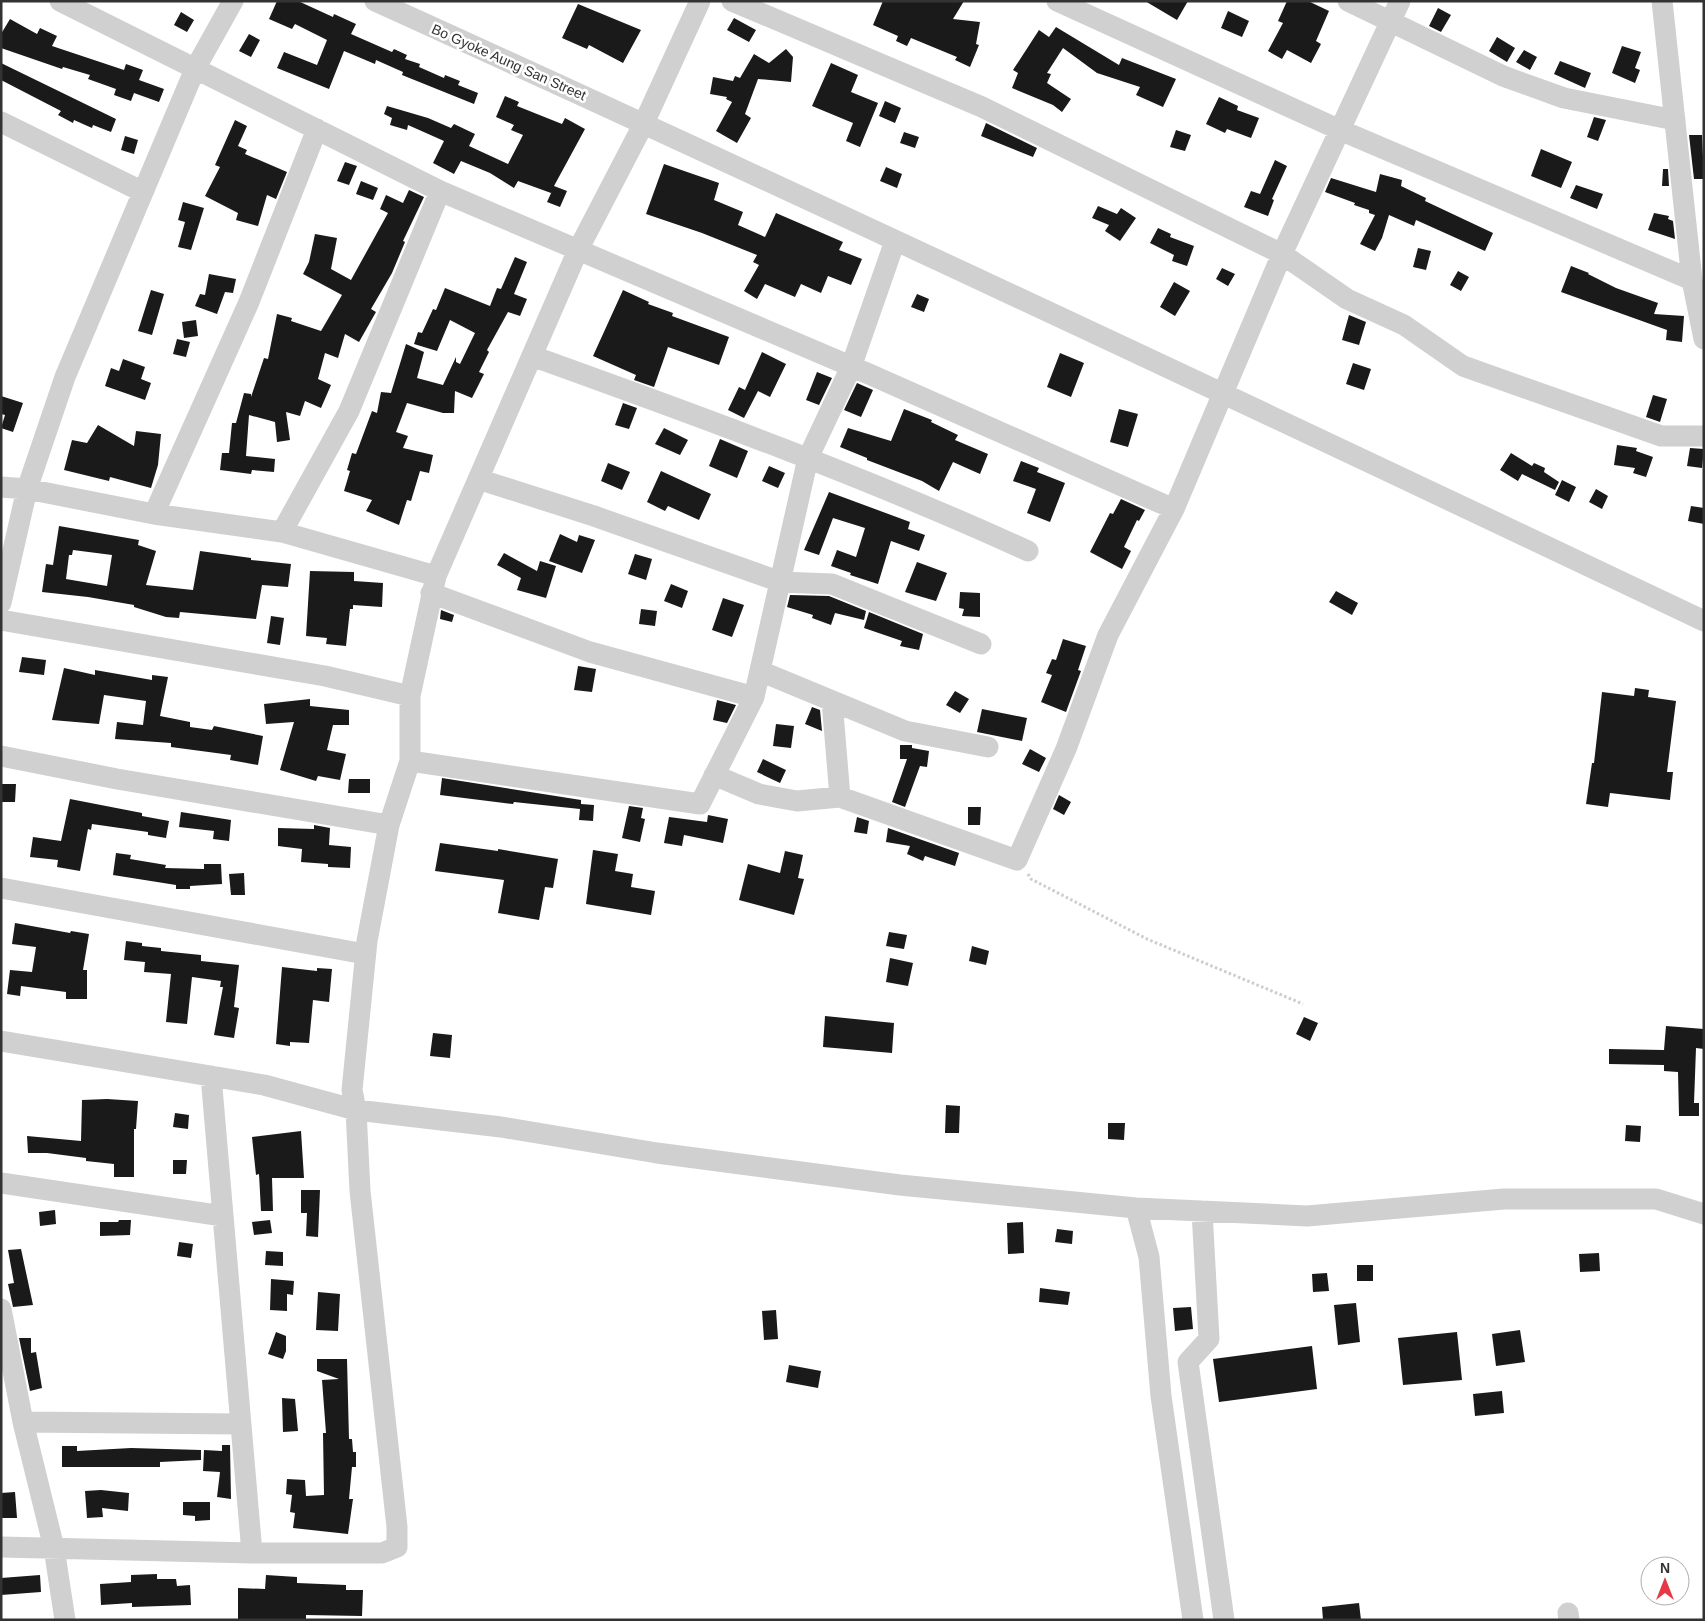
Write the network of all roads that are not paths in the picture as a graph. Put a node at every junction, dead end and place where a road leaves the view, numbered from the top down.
1 (60, 1) edge
2 (233, 1) edge
3 (375, 1) edge
4 (700, 1) edge
5 (732, 1) edge
6 (1057, 1) edge
7 (1348, 1) edge
8 (1400, 1) edge
9 (1662, 1) edge
10 (1391, 21) junction
11 (195, 68) junction
12 (1675, 120) junction
13 (1, 122) edge
14 (644, 123) junction
15 (317, 129) junction
16 (1340, 130) junction
17 (440, 191) junction
18 (143, 192) junction
19 (895, 241) junction
20 (578, 250) junction
21 (1282, 254) junction
22 (1692, 280) junction
23 (1704, 339) edge
24 (532, 356) junction
25 (851, 367) junction
26 (1223, 393) junction
27 (1704, 436) edge
28 (808, 458) junction
29 (478, 479) junction
30 (1, 487) edge
31 (27, 489) junction
32 (1174, 509) junction
33 (154, 514) junction
34 (282, 532) junction
35 (1028, 552) dead end
36 (780, 582) junction
37 (433, 584) junction
38 (1, 603) edge
39 (1, 620) edge
40 (1704, 621) edge
41 (981, 644) dead end
42 (760, 671) junction
43 (410, 696) junction
44 (754, 696) junction
45 (832, 701) junction
46 (988, 747) dead end
47 (1, 756) edge
48 (410, 761) junction
49 (714, 775) junction
50 (840, 796) junction
51 (388, 826) junction
52 (1, 888) edge
53 (365, 954) junction
54 (1, 1041) edge
55 (211, 1076) junction
56 (356, 1110) junction
57 (1, 1184) edge
58 (1136, 1208) junction
59 (1202, 1211) junction
60 (1704, 1214) edge
61 (223, 1216) junction
62 (1, 1309) edge
63 (22, 1422) junction
64 (239, 1424) junction
65 (1, 1547) edge
66 (54, 1548) junction
67 (252, 1553) junction
68 (64, 1620) edge
69 (1193, 1620) edge
70 (1224, 1620) edge

1 - 11 street
2 - 11 street
3 - 14 street, Bo Gyoke Aung San Street
4 - 14 street
5 - 21 street
6 - 16 street
7 - 10 street
8 - 10 street
9 - 12 street
10 - 12 street
10 - 16 street
11 - 15 street
11 - 18 street
12 - 22 street
13 - 18 street
14 - 19 street, Bo Gyoke Aung San Street
14 - 20 street
15 - 17 street
15 - 33 street
16 - 21 street
16 - 22 street
17 - 20 street
17 - 34 street
18 - 31 street
19 - 25 street
19 - 26 street, Bo Gyoke Aung San Street
20 - 24 street
20 - 25 street
21 - 26 street
21 - 27 street
22 - 23 street
24 - 28 street
24 - 29 street
25 - 28 street
25 - 32 street
26 - 32 street
26 - 40 street, Bo Gyoke Aung San Street
28 - 35 street
28 - 36 street
29 - 36 street
29 - 37 street
30 - 31 street
31 - 33 street
31 - 38 street
32 - 50 street
33 - 34 street
34 - 37 street
36 - 41 street
36 - 42 street
37 - 43 street
37 - 44 street
39 - 43 street
42 - 44 street
42 - 45 street
43 - 48 street
44 - 49 street
45 - 46 street
45 - 50 street
47 - 51 street
48 - 49 street
48 - 51 street
49 - 50 street
51 - 53 street
52 - 53 street
53 - 56 street
54 - 55 street
55 - 56 street
55 - 61 street
56 - 58 street
56 - 67 street
57 - 61 street
58 - 59 street
58 - 69 street
59 - 60 street
59 - 70 street
61 - 64 street
62 - 63 street
63 - 64 street
63 - 66 street
64 - 67 street
65 - 66 street
66 - 67 street
66 - 68 street

